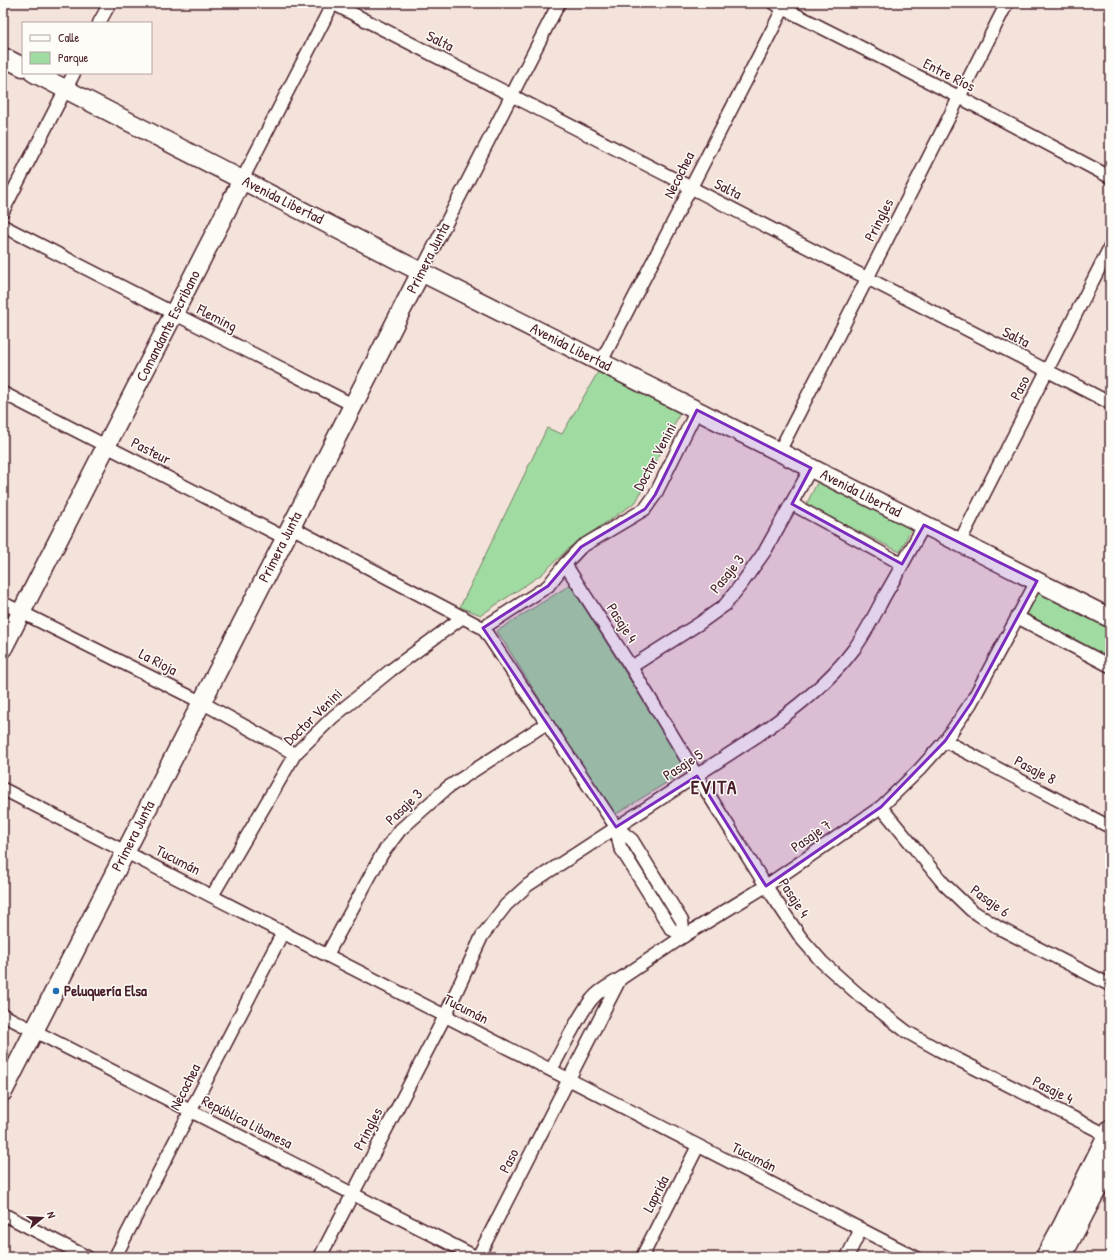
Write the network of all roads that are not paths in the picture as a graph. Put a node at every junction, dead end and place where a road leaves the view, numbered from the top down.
1 (110, 3) edge
2 (332, 3) edge
3 (559, 3) edge
4 (1007, 3) edge
5 (781, 5) edge
6 (100, 22) edge
7 (3, 57) edge
8 (22, 66) edge
9 (36, 74) edge
10 (74, 74) edge
11 (66, 89) junction
12 (512, 95) junction
13 (959, 97) junction
14 (1110, 177) edge
15 (242, 180) junction
16 (691, 187) junction
17 (3, 211) edge
18 (3, 226) edge
19 (1110, 247) edge
20 (421, 272) junction
21 (867, 278) junction
22 (174, 314) junction
23 (601, 362) junction
24 (1047, 370) junction
25 (3, 393) edge
26 (1110, 402) edge
27 (352, 406) junction
28 (697, 410) junction
29 (106, 446) junction
30 (779, 452) junction
31 (811, 468) junction
32 (792, 504) junction
33 (924, 525) junction
34 (288, 532) junction
35 (959, 542) junction
36 (565, 564) junction
37 (902, 564) junction
38 (1037, 581) junction
39 (3, 602) edge
40 (22, 612) junction
41 (464, 617) junction
42 (1017, 618) junction
43 (1110, 618) edge
44 (483, 628) junction
45 (3, 648) edge
46 (631, 666) junction
47 (1110, 666) edge
48 (201, 702) junction
49 (547, 723) junction
50 (945, 741) junction
51 (295, 754) junction
52 (697, 776) junction
53 (3, 789) edge
54 (881, 807) junction
55 (616, 827) junction
56 (1110, 827) edge
57 (125, 851) junction
58 (766, 886) junction
59 (212, 896) junction
60 (283, 932) junction
61 (684, 936) junction
62 (326, 955) junction
63 (620, 979) junction
64 (1110, 985) edge
65 (3, 1015) edge
66 (445, 1016) junction
67 (34, 1031) junction
68 (552, 1070) junction
69 (568, 1079) junction
70 (3, 1092) edge
71 (190, 1111) junction
72 (1108, 1132) edge
73 (698, 1146) junction
74 (1110, 1164) edge
75 (353, 1194) junction
76 (3, 1214) edge
77 (861, 1229) junction
78 (87, 1257) edge
79 (115, 1257) edge
80 (320, 1257) edge
81 (477, 1257) edge
82 (642, 1257) edge
83 (847, 1257) edge
84 (915, 1257) edge
85 (1050, 1257) edge

1 - 6 street
2 - 12 street, Salta
2 - 15 street, Comandante Escribano
3 - 12 street, Primera Junta
4 - 13 street, Pringles
5 - 13 street, Entre Ríos
5 - 16 street, Necochea
7 - 8 main road
9 - 11 main road, Avenida Libertad
10 - 11 street
11 - 15 main road, Avenida Libertad
11 - 17 street
12 - 16 street, Salta
12 - 20 street, Primera Junta
13 - 14 street, Entre Ríos
13 - 21 street, Pringles
15 - 20 main road, Avenida Libertad
15 - 22 main road, Comandante Escribano
16 - 21 street, Salta
16 - 23 street, Necochea
18 - 22 street, Fleming
19 - 24 street, Paso
20 - 23 main road, Avenida Libertad
20 - 27 main road, Primera Junta
21 - 24 street, Salta
21 - 30 street, Pringles
22 - 27 street, Fleming
22 - 29 main road, Comandante Escribano
23 - 28 main road, Avenida Libertad
24 - 26 street, Salta
24 - 35 street, Paso
25 - 29 street, Pasteur
27 - 34 main road, Primera Junta
28 - 30 main road, Avenida Libertad
28 - 36 street, Doctor Venini
29 - 34 street, Pasteur
29 - 40 main road, Comandante Escribano
30 - 31 main road, Avenida Libertad
31 - 32 street, Pasaje 3
31 - 33 main road, Avenida Libertad
32 - 37 street
32 - 46 street, Pasaje 3
33 - 35 main road, Avenida Libertad
33 - 37 street, Pasaje 5
34 - 41 street, Pasteur
34 - 48 main road, Primera Junta
35 - 38 main road, Avenida Libertad
36 - 44 street, Doctor Venini
36 - 46 street, Pasaje 4
37 - 52 street, Pasaje 5
38 - 42 street, Pasaje 7
38 - 43 main road, Avenida Libertad
39 - 40 street, La Rioja
40 - 45 main road, Comandante Escribano
40 - 48 street, La Rioja
41 - 44 street, Pasteur
41 - 51 street, Doctor Venini
42 - 47 street
42 - 50 street, Pasaje 7
44 - 49 street
46 - 52 street, Pasaje 4
48 - 51 street, La Rioja
48 - 57 main road, Primera Junta
49 - 55 street
49 - 62 street, Pasaje 3
50 - 54 street, Pasaje 7
50 - 56 street, Pasaje 8
51 - 59 street, Doctor Venini
52 - 55 street, Pasaje 5
52 - 58 street, Pasaje 4
53 - 57 street, Tucumán
54 - 58 street, Pasaje 7
54 - 64 street, Pasaje 6
55 - 61 street
55 - 66 street, Pasaje 5
57 - 59 street, Tucumán
57 - 67 main road, Primera Junta
58 - 61 street, Pasaje 7
58 - 72 street, Pasaje 4
59 - 60 street, Tucumán
60 - 62 street, Tucumán
60 - 71 street, Necochea
61 - 63 street, Pasaje 7
62 - 66 street, Tucumán
63 - 68 street
63 - 69 street, Pasaje 7
65 - 67 street, República Libanesa
66 - 68 street, Tucumán
66 - 75 street, Pringles
67 - 70 main road, Primera Junta
67 - 71 street, República Libanesa
68 - 69 street, Tucumán
69 - 73 street, Tucumán
69 - 81 street, Paso
71 - 75 street, República Libanesa
71 - 79 street, Necochea
72 - 85 main road
73 - 77 street, Tucumán
73 - 82 street, Laprida
74 - 85 main road
75 - 80 street, Pringles
75 - 81 street, República Libanesa
76 - 78 street
77 - 83 street
77 - 84 street, Tucumán

